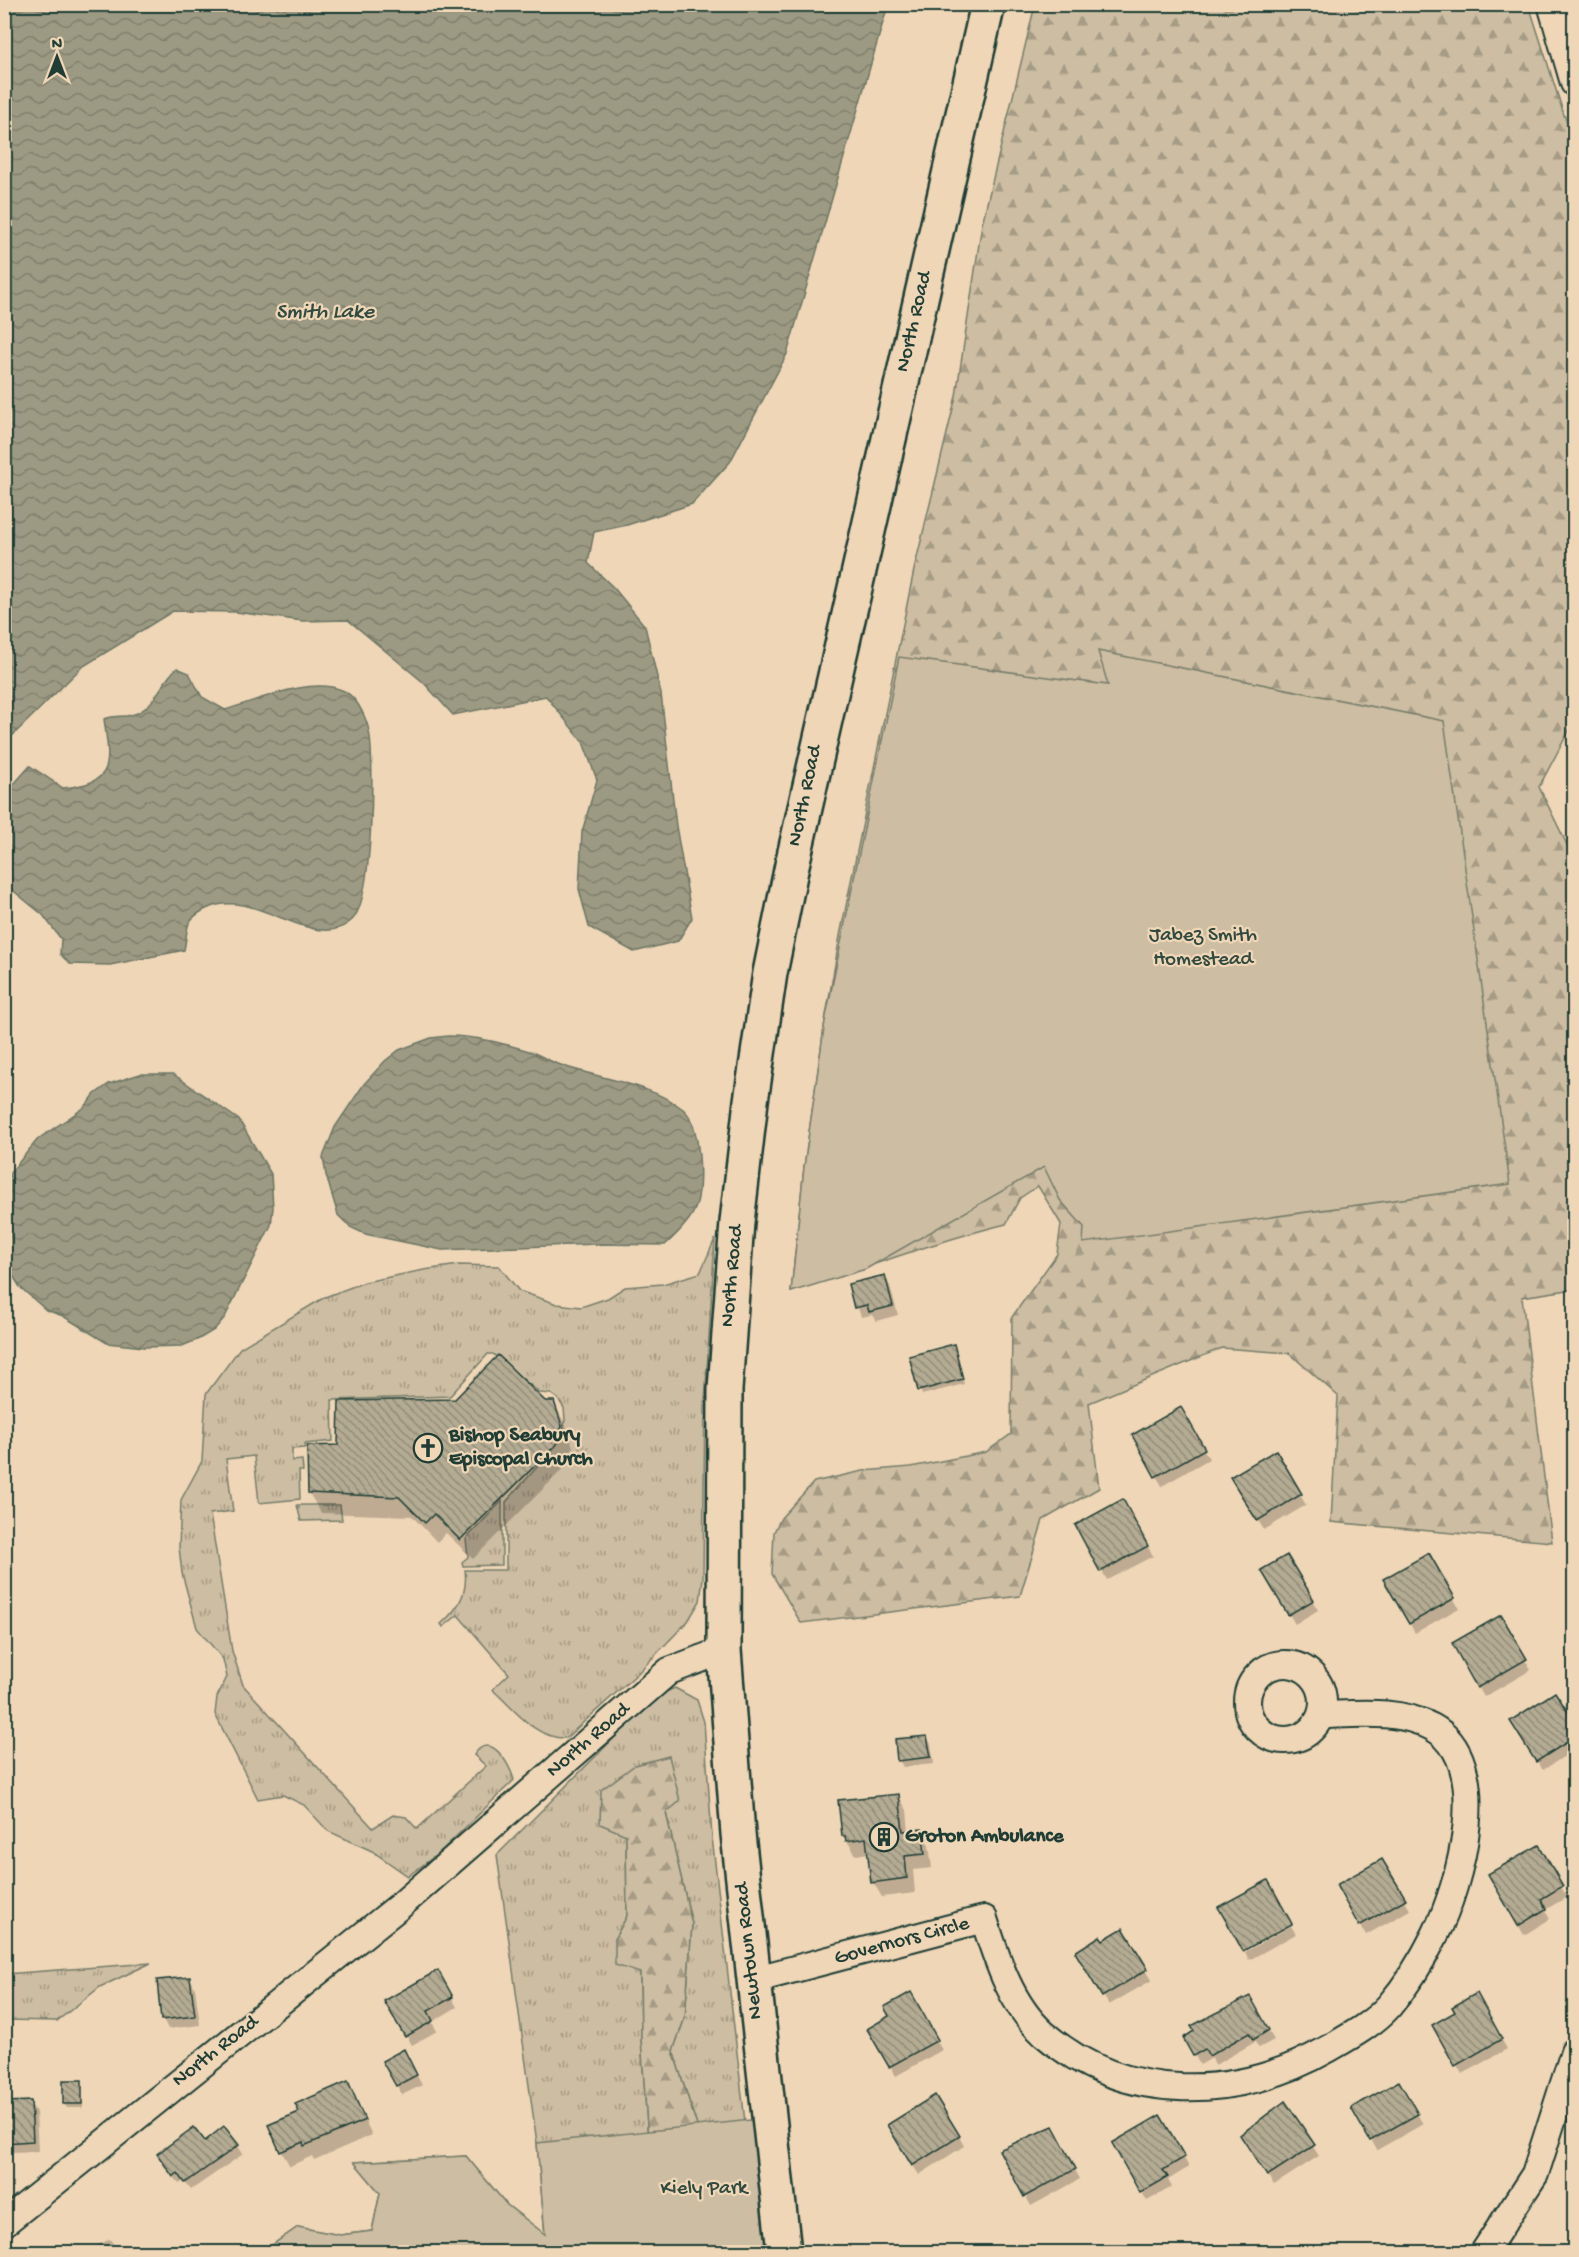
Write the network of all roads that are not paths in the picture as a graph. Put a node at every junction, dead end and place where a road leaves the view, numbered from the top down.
1 (988, 4) edge
2 (1551, 4) edge
3 (1575, 83) edge
4 (724, 1650) junction
5 (1322, 1715) dead end
6 (753, 1980) junction
7 (1575, 2052) edge
8 (4, 2223) edge
9 (784, 2253) edge
10 (1484, 2253) edge

1 - 4 main road, North Road
2 - 3 street
4 - 6 main road, Newtown Road
4 - 8 street, North Road
5 - 6 street, Governors Circle
6 - 9 main road, Newtown Road
7 - 10 street

